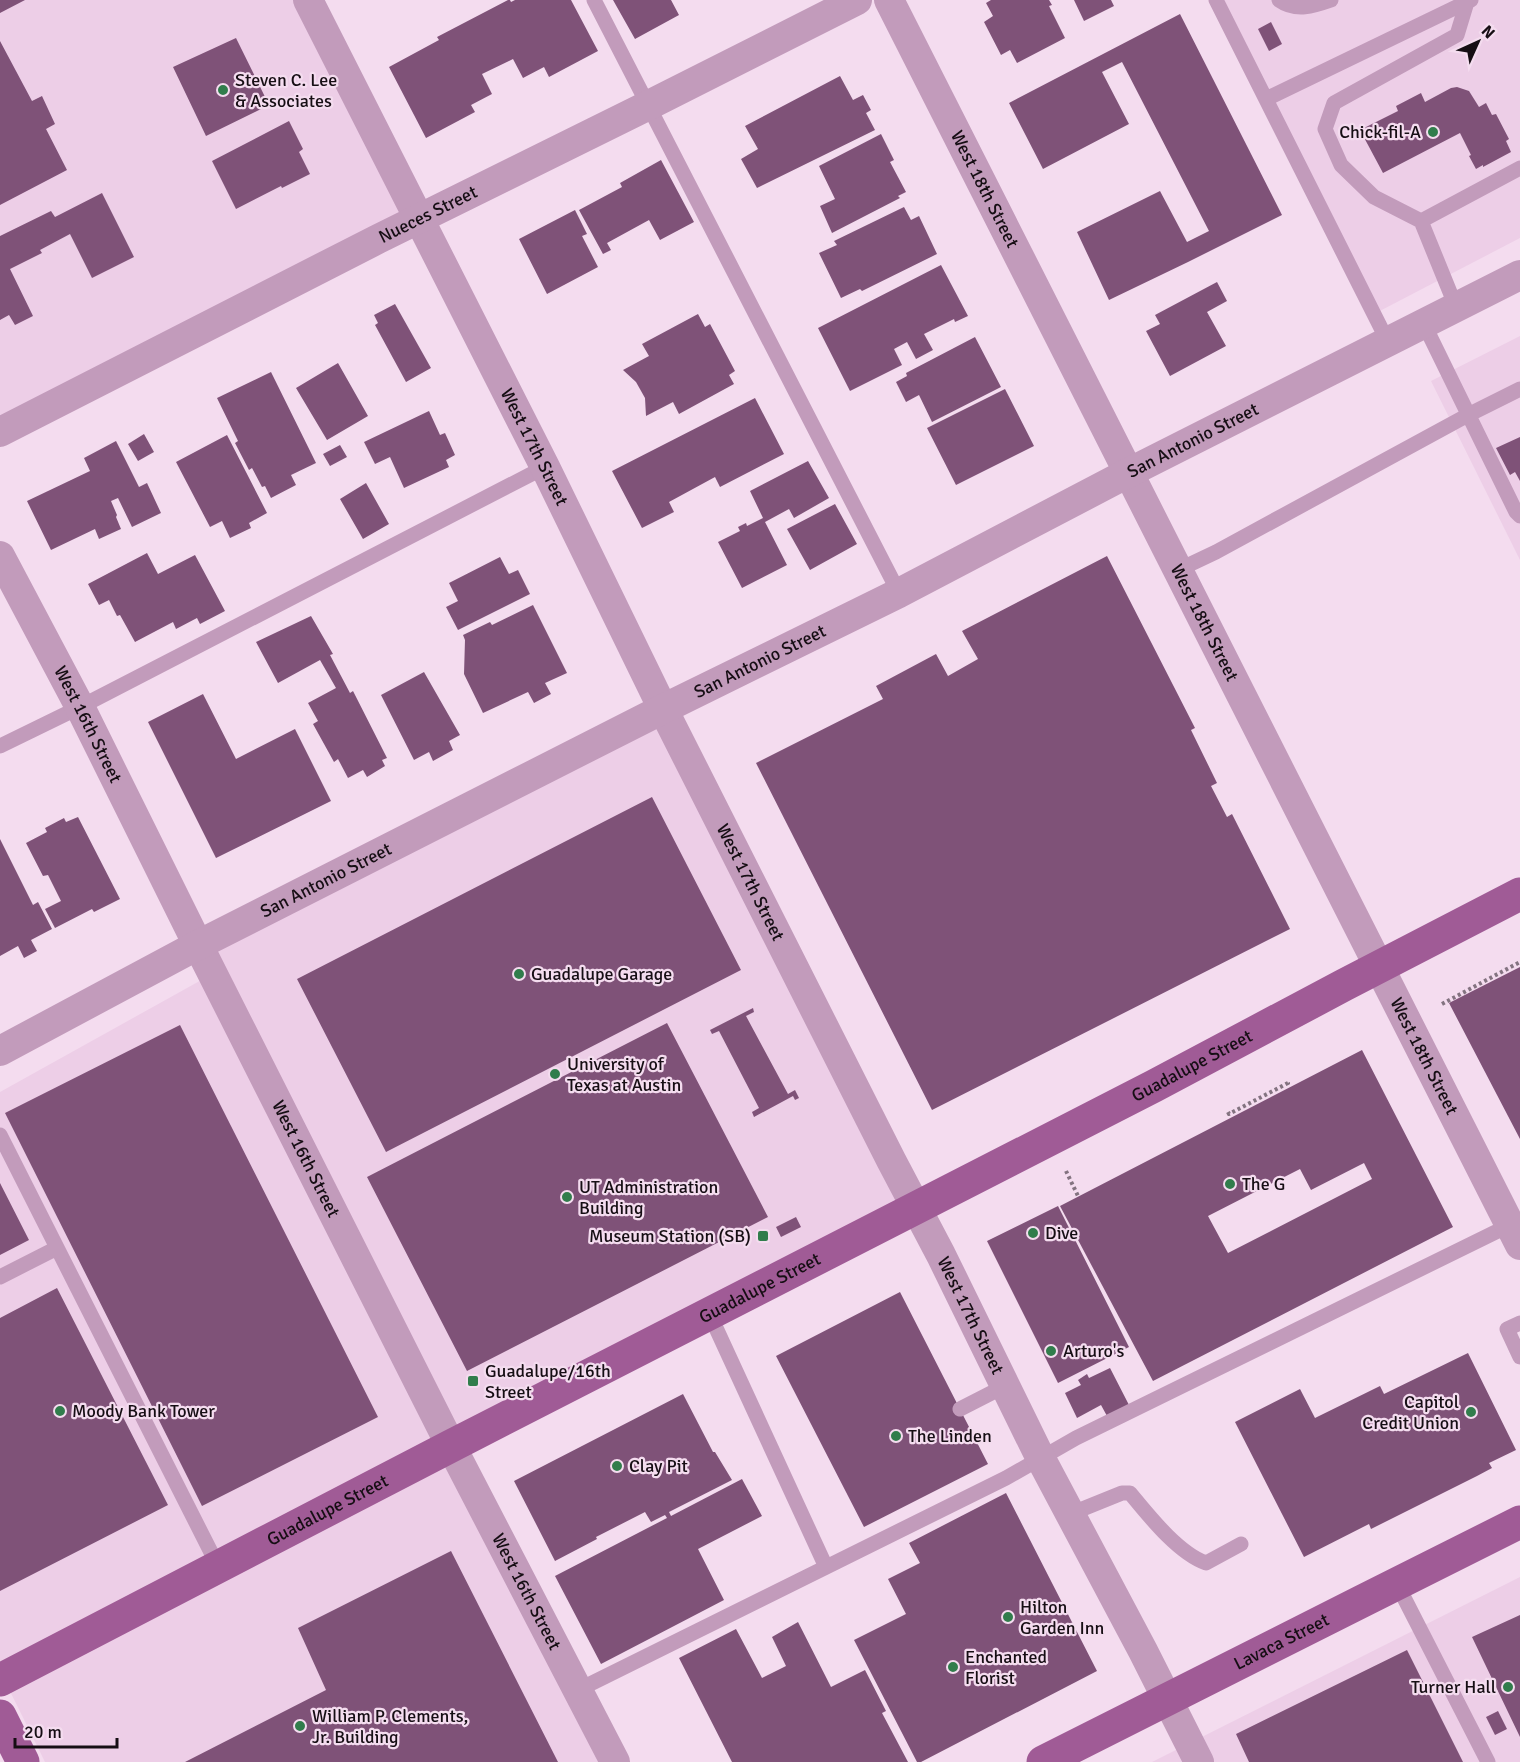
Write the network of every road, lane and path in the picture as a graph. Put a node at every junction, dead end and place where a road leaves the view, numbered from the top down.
1 (308, 0) edge
2 (594, 0) edge
3 (857, 0) edge
4 (889, 0) edge
5 (1216, 0) edge
6 (1279, 0) edge
7 (1331, 0) edge
8 (1469, 1) edge
9 (1266, 99) junction
10 (649, 105) junction
11 (1520, 168) edge
12 (418, 219) junction
13 (1421, 221) junction
14 (1520, 275) edge
15 (1456, 308) junction
16 (1424, 324) junction
17 (1388, 342) junction
18 (1520, 389) edge
19 (1468, 415) junction
20 (0, 432) edge
21 (545, 467) junction
22 (1128, 473) junction
23 (1520, 516) edge
24 (0, 556) edge
25 (1178, 570) junction
26 (899, 592) junction
27 (80, 707) junction
28 (663, 709) junction
29 (0, 746) edge
30 (1520, 894) edge
31 (198, 945) junction
32 (1520, 962) edge
33 (1378, 967) junction
34 (1442, 1004) dead end
35 (0, 1052) edge
36 (1287, 1082) dead end
37 (1228, 1112) dead end
38 (0, 1135) edge
39 (1066, 1171) dead end
40 (1078, 1196) dead end
41 (916, 1208) junction
42 (1515, 1235) edge
43 (57, 1248) junction
44 (0, 1277) edge
45 (710, 1315) junction
46 (1520, 1323) edge
47 (1520, 1356) edge
48 (1005, 1386) junction
49 (960, 1409) dead end
50 (451, 1446) junction
51 (1041, 1459) junction
52 (1070, 1514) junction
53 (1520, 1522) edge
54 (1241, 1544) dead end
55 (826, 1567) junction
56 (219, 1568) junction
57 (1396, 1584) junction
58 (0, 1680) edge
59 (578, 1690) junction
60 (1167, 1698) junction
61 (0, 1716) edge
62 (23, 1762) edge
63 (615, 1762) edge
64 (1043, 1762) edge
65 (1199, 1762) edge
66 (1488, 1762) edge

1 - 12 street, West 17th Street
2 - 10 lane
3 - 10 street, Nueces Street
4 - 22 street, West 18th Street
5 - 9 lane
6 - 7 lane
8 - 9 lane
8 - 13 lane
9 - 17 lane
10 - 12 street, Nueces Street
10 - 26 lane
11 - 13 lane
12 - 20 street, Nueces Street
12 - 21 street, West 17th Street
13 - 15 lane
14 - 15 street, San Antonio Street
15 - 16 street, San Antonio Street
16 - 17 street, San Antonio Street
16 - 19 lane
17 - 22 street, San Antonio Street
18 - 19 lane
19 - 23 lane
19 - 25 lane
21 - 27 lane
21 - 28 street, West 17th Street
22 - 25 street, West 18th Street
22 - 26 street, San Antonio Street
24 - 27 street, West 16th Street
25 - 33 street, West 18th Street
26 - 28 street, San Antonio Street
27 - 29 lane
27 - 31 street, West 16th Street
28 - 31 street, San Antonio Street
28 - 41 street, West 17th Street
30 - 33 main road, Guadalupe Street
31 - 35 street, San Antonio Street
31 - 50 street, West 16th Street
32 - 34 path
33 - 41 main road, Guadalupe Street
33 - 42 street, West 18th Street
36 - 37 path
38 - 43 lane
39 - 40 path
41 - 45 main road, Guadalupe Street
41 - 48 street, West 17th Street
42 - 51 lane
43 - 44 lane
43 - 56 lane
45 - 50 main road, Guadalupe Street
45 - 55 lane
46 - 47 lane
48 - 49 lane
48 - 51 street, West 17th Street
50 - 56 main road, Guadalupe Street
50 - 59 street, West 16th Street
51 - 52 street, West 17th Street
51 - 55 lane
52 - 54 lane
52 - 60 street, West 17th Street
53 - 57 main road, Lavaca Street
55 - 59 lane
56 - 58 main road, Guadalupe Street
57 - 60 main road, Lavaca Street
57 - 66 lane
59 - 63 street, West 16th Street
60 - 64 main road, Lavaca Street
60 - 65 street, West 17th Street
61 - 62 main road

